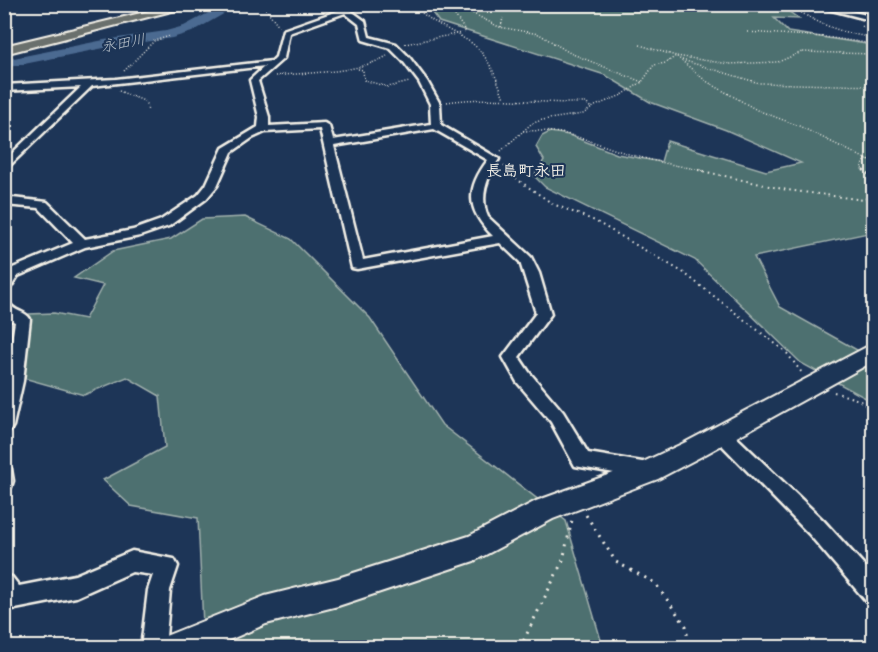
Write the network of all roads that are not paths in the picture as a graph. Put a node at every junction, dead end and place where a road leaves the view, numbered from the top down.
1 (194, 4) edge
2 (812, 4) edge
3 (347, 8) edge
4 (873, 19) edge
5 (4, 50) edge
6 (273, 63) junction
7 (89, 84) junction
8 (4, 88) edge
9 (436, 126) junction
10 (263, 129) junction
11 (329, 144) junction
12 (4, 168) edge
13 (4, 201) edge
14 (503, 238) junction
15 (82, 244) junction
16 (4, 287) edge
17 (4, 307) edge
18 (873, 351) edge
19 (4, 426) edge
20 (723, 435) junction
21 (649, 471) junction
22 (4, 475) edge
23 (4, 481) edge
24 (4, 585) edge
25 (873, 592) edge
26 (153, 648) edge
27 (174, 648) edge

1 - 5 main road
2 - 4 street
3 - 6 street
3 - 9 street
6 - 7 street
6 - 10 street
7 - 8 street
7 - 12 street
9 - 11 street
9 - 14 street
10 - 11 street
10 - 15 street
11 - 14 street
13 - 15 street
14 - 21 street
15 - 16 street
17 - 19 street
18 - 20 street
20 - 21 street
20 - 25 street
21 - 27 street
22 - 23 street
24 - 26 street

